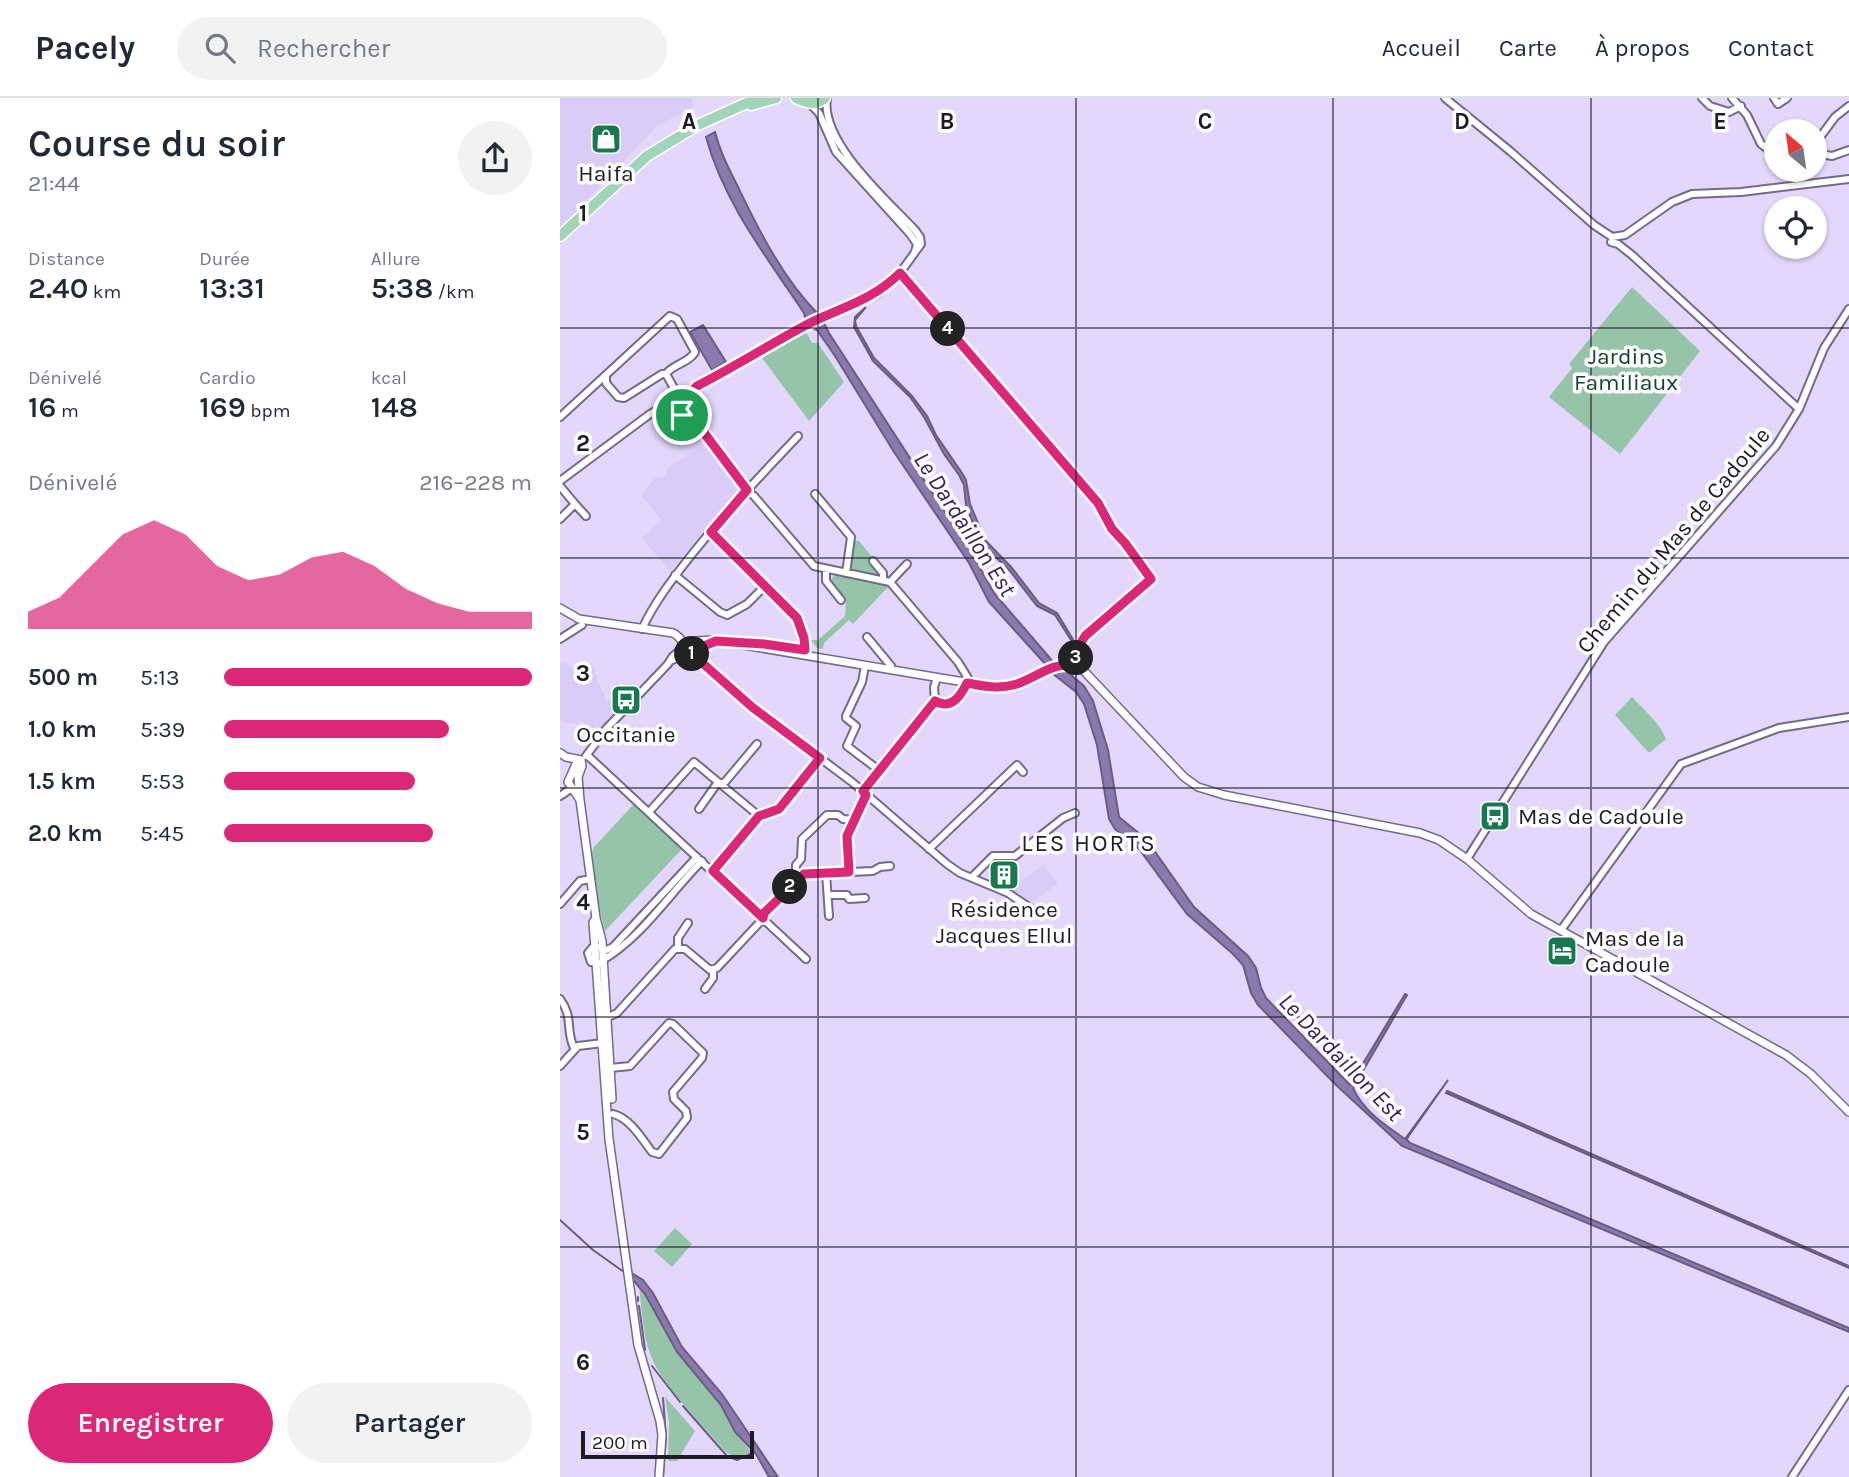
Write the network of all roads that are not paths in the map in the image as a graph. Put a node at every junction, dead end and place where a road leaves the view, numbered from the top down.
1 (758, 98) edge
2 (776, 98) edge
3 (826, 98) edge
4 (1445, 98) edge
5 (1702, 98) edge
6 (1732, 98) edge
7 (1774, 98) edge
8 (1787, 98) edge
9 (801, 100) edge
10 (1741, 106) junction
11 (1849, 106) edge
12 (727, 111) junction
13 (1827, 128) edge
14 (1764, 146) edge
15 (1849, 150) edge
16 (1827, 155) edge
17 (1849, 179) edge
18 (560, 236) edge
19 (1611, 239) junction
20 (915, 254) junction
21 (900, 273) junction
22 (1849, 309) edge
23 (666, 374) junction
24 (606, 377) junction
25 (684, 398) junction
26 (676, 407) junction
27 (1799, 410) junction
28 (690, 414) junction
29 (560, 417) edge
30 (798, 436) dead end
31 (560, 483) edge
32 (747, 490) junction
33 (815, 494) dead end
34 (575, 504) junction
35 (586, 516) dead end
36 (560, 519) edge
37 (711, 532) junction
38 (873, 561) dead end
39 (907, 564) dead end
40 (826, 569) junction
41 (846, 573) junction
42 (675, 575) junction
43 (886, 581) junction
44 (765, 586) junction
45 (841, 600) dead end
46 (560, 608) edge
47 (582, 625) dead end
48 (642, 629) junction
49 (867, 637) dead end
50 (560, 639) edge
51 (687, 649) junction
52 (804, 652) junction
53 (865, 666) junction
54 (1076, 667) junction
55 (890, 668) junction
56 (938, 676) junction
57 (968, 680) junction
58 (935, 701) junction
59 (1849, 717) edge
60 (757, 744) dead end
61 (560, 753) edge
62 (584, 757) junction
63 (820, 758) junction
64 (880, 771) junction
65 (1023, 772) dead end
66 (574, 781) junction
67 (720, 784) junction
68 (864, 793) junction
69 (560, 794) edge
70 (699, 809) dead end
71 (649, 812) junction
72 (1075, 813) dead end
73 (759, 816) junction
74 (854, 820) junction
75 (929, 849) junction
76 (699, 859) junction
77 (1467, 859) junction
78 (890, 866) dead end
79 (713, 871) junction
80 (849, 872) junction
81 (826, 873) junction
82 (800, 877) junction
83 (972, 877) junction
84 (591, 879) junction
85 (828, 895) junction
86 (865, 898) dead end
87 (560, 904) edge
88 (1033, 910) dead end
89 (829, 916) dead end
90 (763, 918) junction
91 (688, 923) dead end
92 (1561, 930) junction
93 (678, 947) junction
94 (600, 948) junction
95 (806, 959) dead end
96 (601, 962) junction
97 (713, 970) junction
98 (705, 989) dead end
99 (560, 999) edge
100 (604, 1018) junction
101 (605, 1043) junction
102 (574, 1048) junction
103 (560, 1066) edge
104 (607, 1068) junction
105 (1849, 1112) edge
106 (610, 1114) junction
107 (1847, 1393) edge
108 (659, 1477) edge
109 (1792, 1477) edge

1 - 12 main road
2 - 12 main road
3 - 9 main road
3 - 20 street
4 - 19 street
5 - 10 street
6 - 10 street
7 - 8 street
9 - 20 street
10 - 14 street
11 - 13 street
12 - 18 main road
15 - 16 street
17 - 19 street
19 - 27 street
20 - 21 street
21 - 25 street
21 - 54 street
22 - 27 street, Chemin du Mas de Cadoule
23 - 24 street
23 - 24 street
23 - 25 street
24 - 29 street
25 - 26 street
25 - 28 street
26 - 28 street
26 - 31 street
27 - 77 street, Chemin du Mas de Cadoule
28 - 32 street
30 - 32 street
31 - 34 street
32 - 37 street
32 - 40 street
33 - 41 street
34 - 35 street
34 - 36 street
37 - 42 street
37 - 44 street
38 - 43 street
39 - 43 street
40 - 41 street
40 - 45 street
41 - 43 street
42 - 44 street
42 - 48 street
43 - 57 street
44 - 52 street
46 - 48 street
47 - 50 street
48 - 51 street
49 - 55 street
51 - 52 street
51 - 62 street
51 - 63 street
52 - 53 street
52 - 55 street
53 - 55 street
53 - 64 street
54 - 57 street
54 - 77 street
55 - 56 street
56 - 57 street
56 - 58 street
57 - 58 street
58 - 64 street
59 - 92 street
60 - 67 street
61 - 62 street
62 - 66 street
62 - 71 street
63 - 68 street
63 - 73 street
64 - 68 street
65 - 75 street
66 - 69 street
66 - 84 street
67 - 70 street
67 - 71 street
67 - 73 street
68 - 74 street
68 - 75 street
71 - 76 street
72 - 83 street
73 - 79 street
74 - 80 street
74 - 82 street
75 - 83 street
76 - 79 street
76 - 94 street
76 - 96 street
77 - 92 street
78 - 80 street
79 - 90 street
80 - 81 street
81 - 82 street
81 - 85 street
82 - 90 street
83 - 88 street
84 - 87 street
84 - 94 street
85 - 86 street
85 - 89 street
90 - 95 street
90 - 97 street
91 - 93 street
92 - 105 street
93 - 97 street
93 - 100 street
94 - 96 street
94 - 96 street
96 - 100 street
97 - 98 street
99 - 102 street
100 - 101 street
101 - 102 street
101 - 104 street
102 - 103 street
104 - 106 street
104 - 106 street
106 - 108 street
107 - 109 street

